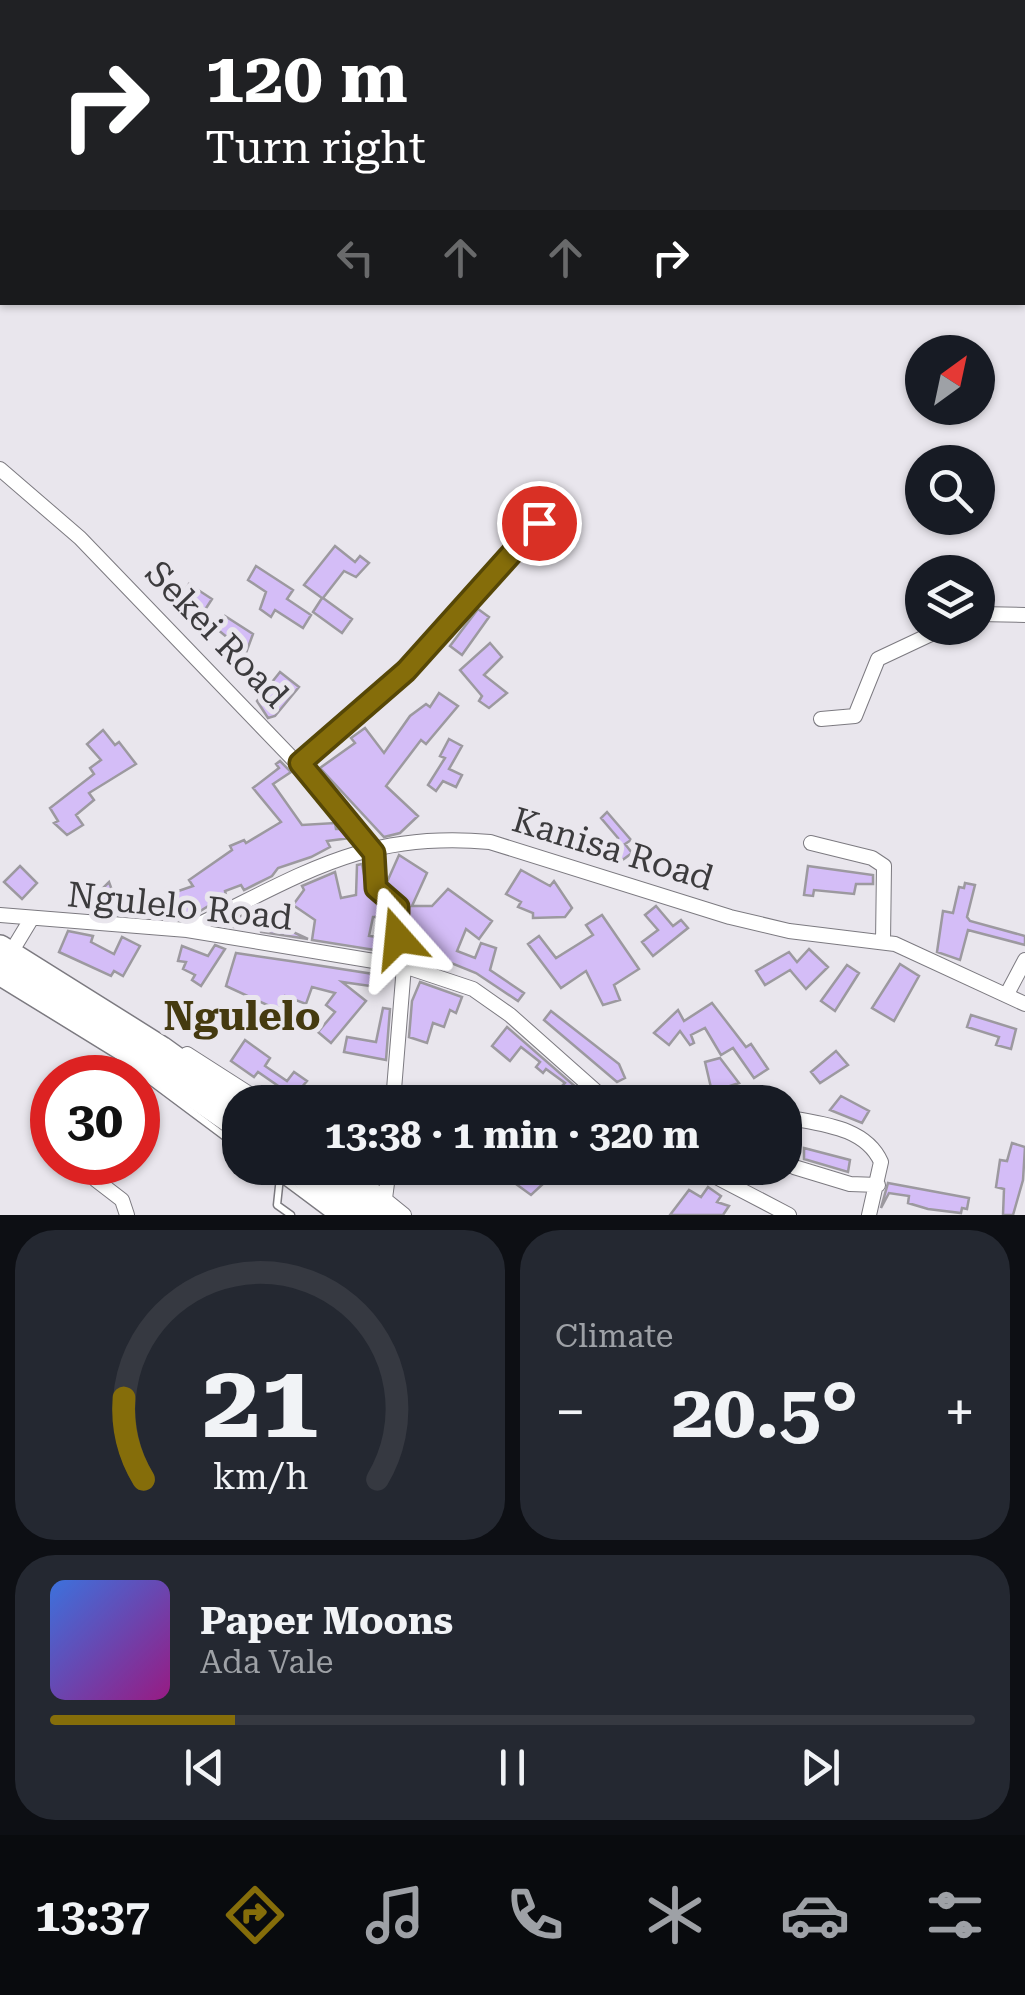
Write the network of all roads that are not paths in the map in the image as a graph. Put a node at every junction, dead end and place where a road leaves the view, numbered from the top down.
1 (0, 469) edge
2 (539, 523) dead end
3 (995, 614) edge
4 (1025, 615) edge
5 (908, 645) edge
6 (821, 719) dead end
7 (300, 763) junction
8 (812, 843) dead end
9 (368, 847) junction
10 (0, 915) edge
11 (30, 921) junction
12 (187, 930) junction
13 (883, 942) junction
14 (3, 958) edge
15 (1025, 960) edge
16 (401, 966) junction
17 (1007, 994) junction
18 (1025, 1004) edge
19 (98, 1008) junction
20 (70, 1016) junction
21 (114, 1055) edge
22 (235, 1085) edge
23 (394, 1085) edge
24 (589, 1085) edge
25 (160, 1091) edge
26 (222, 1094) edge
27 (222, 1115) edge
28 (802, 1120) edge
29 (222, 1135) edge
30 (802, 1169) edge
31 (102, 1185) edge
32 (282, 1185) edge
33 (299, 1185) edge
34 (306, 1185) edge
35 (348, 1185) edge
36 (361, 1185) edge
37 (388, 1185) edge
38 (731, 1185) edge
39 (878, 1186) junction
40 (384, 1210) edge
41 (126, 1215) edge
42 (291, 1215) edge
43 (330, 1215) edge
44 (352, 1215) edge
45 (404, 1215) edge
46 (788, 1215) edge
47 (869, 1215) edge

1 - 7 street, Sekei Road
2 - 7 street
3 - 4 street
5 - 6 street
7 - 9 street, Sekei Road
8 - 13 street
9 - 12 street, Kanisa Road
9 - 13 street, Kanisa Road
9 - 16 street, Sekei Road
10 - 11 street, Ngulelo Road
11 - 12 street, Ngulelo Road
11 - 14 street
12 - 16 street, Ngulelo Road
13 - 17 street, Kanisa Road
14 - 19 highway
14 - 20 highway
15 - 17 street
16 - 23 street
16 - 24 street, Ngulelo Road
17 - 18 street, Kanisa Road
19 - 22 street
19 - 26 highway
20 - 21 lane
20 - 27 highway
25 - 29 lane
28 - 39 street
30 - 39 street
31 - 41 street
32 - 42 lane
33 - 43 lane
34 - 44 highway
35 - 40 highway
36 - 40 street
37 - 40 street
38 - 46 street
39 - 47 street
40 - 45 street

